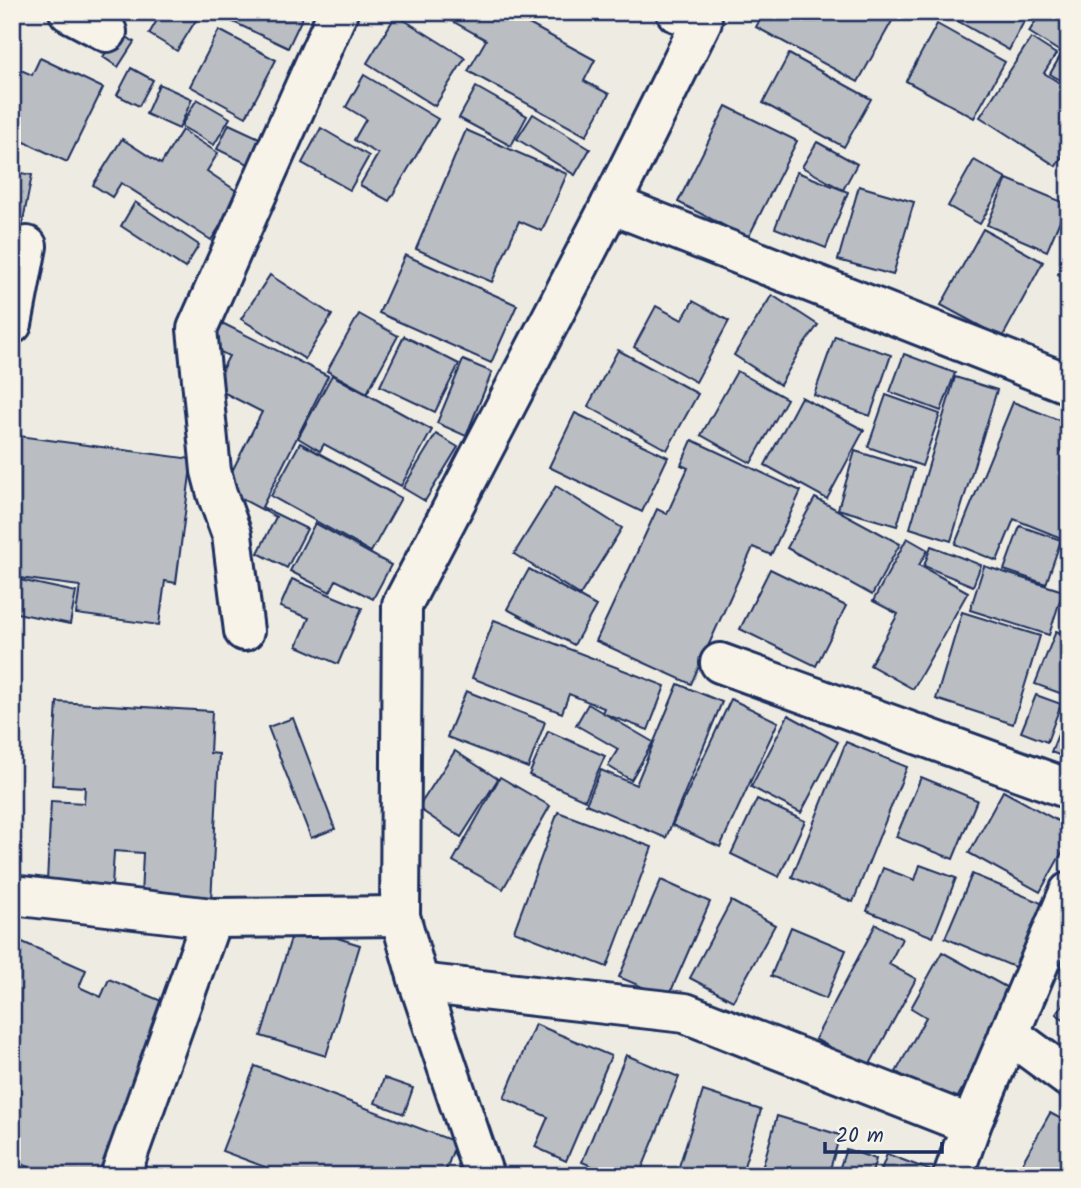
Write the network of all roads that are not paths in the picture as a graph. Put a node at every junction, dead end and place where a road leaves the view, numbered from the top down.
1 (69, 12) edge
2 (338, 12) edge
3 (695, 15) edge
4 (107, 32) dead end
5 (611, 204) junction
6 (27, 246) dead end
7 (12, 324) edge
8 (1069, 384) edge
9 (244, 631) dead end
10 (720, 663) dead end
11 (1069, 789) edge
12 (1069, 892) edge
13 (12, 895) edge
14 (400, 916) junction
15 (212, 918) junction
16 (419, 983) junction
17 (1009, 1034) junction
18 (1069, 1078) edge
19 (971, 1125) junction
20 (120, 1176) edge
21 (484, 1176) edge
22 (953, 1176) edge

1 - 4 street
2 - 9 street
3 - 5 street
5 - 8 street
5 - 14 street
6 - 7 street
10 - 11 street
12 - 17 street
13 - 15 street
14 - 15 street
14 - 16 street
15 - 20 street
16 - 19 street
16 - 21 street
17 - 18 street
17 - 19 street
19 - 22 street

